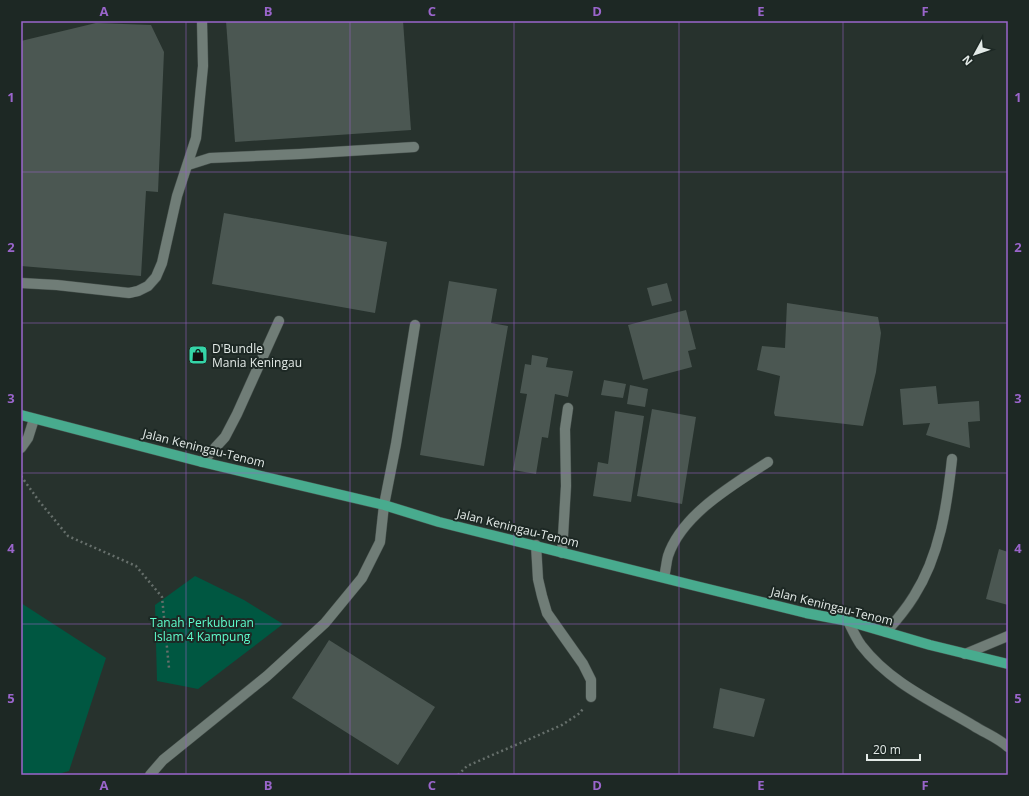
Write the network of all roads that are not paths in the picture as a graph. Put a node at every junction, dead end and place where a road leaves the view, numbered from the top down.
1 (202, 21) edge
2 (414, 147) dead end
3 (188, 165) junction
4 (21, 283) edge
5 (279, 321) dead end
6 (415, 325) dead end
7 (568, 408) dead end
8 (21, 415) edge
9 (34, 419) junction
10 (21, 448) edge
11 (952, 459) dead end
12 (202, 462) junction
13 (768, 462) dead end
14 (384, 506) junction
15 (536, 545) junction
16 (562, 553) junction
17 (664, 577) junction
18 (848, 621) junction
19 (886, 632) junction
20 (1008, 636) edge
21 (965, 654) junction
22 (1008, 664) edge
23 (591, 697) road end
24 (1008, 747) edge
25 (150, 775) edge

1 - 3 lane
2 - 3 lane
3 - 4 lane
5 - 12 lane
6 - 14 lane
7 - 16 lane
8 - 9 main road, Jalan Keningau-Tenom
9 - 10 lane
9 - 12 main road, Jalan Keningau-Tenom
11 - 19 lane
12 - 14 main road, Jalan Keningau-Tenom
13 - 17 lane
14 - 15 main road, Jalan Keningau-Tenom
14 - 25 lane
15 - 16 main road, Jalan Keningau-Tenom
15 - 23 lane
16 - 17 main road, Jalan Keningau-Tenom
17 - 18 main road, Jalan Keningau-Tenom
18 - 19 main road, Jalan Keningau-Tenom
18 - 24 lane
19 - 21 main road, Jalan Keningau-Tenom
20 - 21 lane
21 - 22 main road, Jalan Keningau-Tenom

